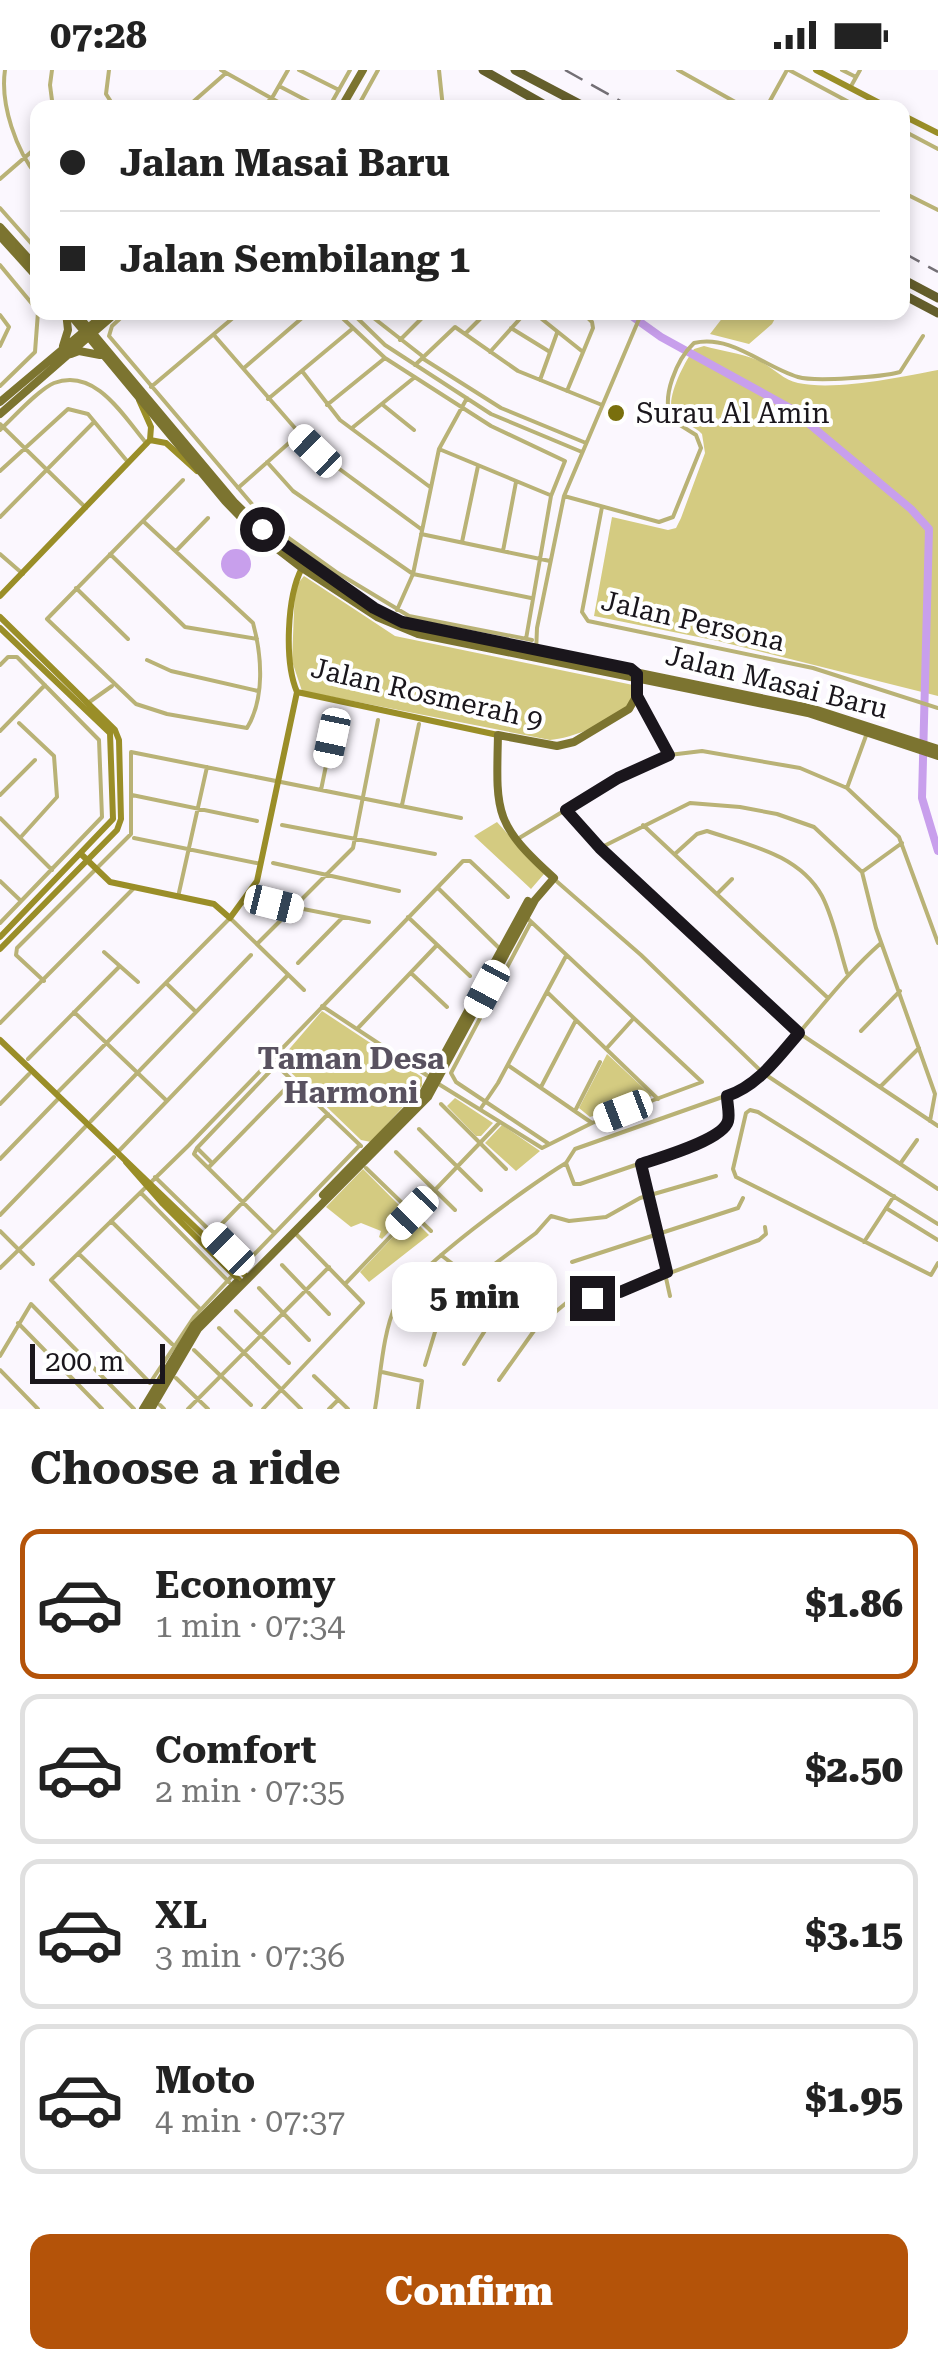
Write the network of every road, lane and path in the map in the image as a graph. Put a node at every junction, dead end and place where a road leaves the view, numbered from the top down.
1 (5, 70) edge
2 (52, 70) edge
3 (108, 70) edge
4 (288, 70) edge
5 (299, 70) edge
6 (350, 70) edge
7 (363, 70) edge
8 (378, 70) edge
9 (439, 70) edge
10 (483, 70) edge
11 (515, 70) edge
12 (678, 70) edge
13 (788, 70) edge
14 (816, 70) edge
15 (842, 70) edge
16 (860, 70) edge
17 (224, 72) edge
18 (856, 78) junction
19 (279, 86) junction
20 (850, 88) junction
21 (339, 90) junction
22 (272, 98) junction
23 (52, 100) edge
24 (110, 100) edge
25 (194, 100) edge
26 (275, 100) edge
27 (310, 100) edge
28 (331, 100) edge
29 (346, 100) edge
30 (362, 100) edge
31 (442, 100) edge
32 (536, 100) edge
33 (573, 100) edge
34 (732, 100) edge
35 (771, 100) edge
36 (845, 100) edge
37 (873, 100) edge
38 (910, 118) edge
39 (938, 133) edge
40 (910, 134) edge
41 (938, 149) edge
42 (30, 153) edge
43 (23, 159) junction
44 (30, 168) edge
45 (0, 179) edge
46 (910, 196) edge
47 (0, 208) edge
48 (938, 210) edge
49 (0, 227) edge
50 (0, 236) edge
51 (30, 242) edge
52 (30, 261) edge
53 (0, 266) edge
54 (30, 269) edge
55 (910, 282) edge
56 (910, 298) edge
57 (938, 298) edge
58 (30, 302) edge
59 (938, 313) edge
60 (0, 315) edge
61 (38, 320) edge
62 (70, 320) edge
63 (78, 320) edge
64 (100, 320) edge
65 (103, 320) edge
66 (118, 320) edge
67 (231, 320) edge
68 (299, 320) edge
69 (344, 320) edge
70 (359, 320) edge
71 (376, 320) edge
72 (420, 320) edge
73 (479, 320) edge
74 (519, 320) edge
75 (543, 320) edge
76 (589, 320) edge
77 (639, 320) edge
78 (512, 328) junction
79 (352, 329) junction
80 (89, 332) junction
81 (557, 332) junction
82 (465, 334) junction
83 (214, 335) junction
84 (923, 336) dead end
85 (400, 340) junction
86 (0, 346) edge
87 (490, 352) junction
88 (550, 352) junction
89 (583, 352) junction
90 (63, 353) junction
91 (106, 354) junction
92 (422, 357) junction
93 (385, 358) junction
94 (414, 364) junction
95 (244, 368) junction
96 (302, 371) junction
97 (415, 377) junction
98 (540, 380) junction
99 (0, 386) edge
100 (151, 387) junction
101 (568, 391) junction
102 (137, 394) junction
103 (467, 398) junction
104 (268, 399) junction
105 (0, 402) edge
106 (383, 404) junction
107 (327, 405) junction
108 (602, 405) junction
109 (461, 407) junction
110 (0, 414) edge
111 (94, 422) junction
112 (1, 427) edge
113 (350, 429) junction
114 (414, 430) dead end
115 (298, 435) junction
116 (148, 442) junction
117 (586, 443) junction
118 (22, 448) junction
119 (439, 449) junction
120 (582, 452) junction
121 (267, 462) junction
122 (129, 463) junction
123 (478, 466) junction
124 (46, 470) junction
125 (0, 471) edge
126 (207, 478) junction
127 (183, 480) dead end
128 (516, 482) junction
129 (430, 487) junction
130 (238, 488) junction
131 (551, 496) junction
132 (564, 496) junction
133 (602, 507) junction
134 (86, 508) junction
135 (0, 517) edge
136 (208, 518) dead end
137 (143, 521) junction
138 (421, 532) junction
139 (462, 542) junction
140 (176, 550) junction
141 (503, 551) junction
142 (0, 554) edge
143 (110, 554) junction
144 (539, 558) junction
145 (550, 561) junction
146 (302, 568) junction
147 (318, 570) junction
148 (23, 574) junction
149 (412, 574) junction
150 (76, 588) junction
151 (0, 596) edge
152 (532, 598) junction
153 (542, 605) junction
154 (530, 613) junction
155 (395, 614) junction
156 (0, 617) edge
157 (0, 628) edge
158 (537, 628) junction
159 (128, 638) dead end
160 (257, 639) junction
161 (531, 648) junction
162 (147, 660) dead end
163 (0, 665) edge
164 (631, 669) junction
165 (106, 678) junction
166 (638, 678) junction
167 (45, 685) junction
168 (114, 685) junction
169 (258, 690) junction
170 (101, 691) junction
171 (296, 692) junction
172 (637, 696) junction
173 (86, 704) junction
174 (938, 708) edge
175 (337, 712) dead end
176 (378, 720) dead end
177 (19, 722) dead end
178 (419, 724) dead end
179 (0, 731) edge
180 (868, 733) junction
181 (498, 735) junction
182 (910, 743) junction
183 (934, 751) edge
184 (669, 755) junction
185 (34, 760) dead end
186 (207, 767) junction
187 (279, 782) junction
188 (847, 788) junction
189 (321, 790) junction
190 (0, 795) edge
191 (132, 795) junction
192 (363, 798) junction
193 (402, 805) junction
194 (198, 808) junction
195 (566, 810) junction
196 (0, 818) edge
197 (462, 818) dead end
198 (257, 821) dead end
199 (643, 824) junction
200 (282, 825) dead end
201 (20, 838) junction
202 (134, 838) dead end
203 (356, 839) junction
204 (516, 840) junction
205 (902, 844) junction
206 (600, 848) junction
207 (188, 849) junction
208 (676, 853) junction
209 (81, 854) junction
210 (435, 854) dead end
211 (88, 861) junction
212 (273, 863) dead end
213 (262, 864) junction
214 (95, 868) junction
215 (52, 870) junction
216 (862, 872) junction
217 (330, 875) junction
218 (552, 876) junction
219 (732, 878) dead end
220 (0, 881) edge
221 (134, 888) junction
222 (438, 888) junction
223 (400, 891) dead end
224 (718, 893) junction
225 (178, 896) junction
226 (508, 897) dead end
227 (253, 898) dead end
228 (21, 902) junction
229 (294, 909) junction
230 (526, 917) junction
231 (230, 918) junction
232 (342, 918) junction
233 (408, 918) junction
234 (369, 922) dead end
235 (0, 923) edge
236 (0, 937) edge
237 (881, 943) junction
238 (938, 943) edge
239 (256, 945) junction
240 (438, 945) junction
241 (0, 948) edge
242 (501, 950) junction
243 (104, 952) dead end
244 (251, 955) dead end
245 (566, 956) junction
246 (298, 963) dead end
247 (120, 966) junction
248 (411, 973) junction
249 (287, 975) junction
250 (848, 975) junction
251 (470, 976) dead end
252 (44, 981) junction
253 (138, 982) dead end
254 (166, 983) junction
255 (304, 990) dead end
256 (900, 991) junction
257 (547, 992) junction
258 (828, 998) junction
259 (322, 1006) junction
260 (447, 1007) dead end
261 (74, 1012) junction
262 (196, 1012) junction
263 (633, 1019) junction
264 (576, 1020) junction
265 (0, 1023) edge
266 (357, 1028) junction
267 (860, 1031) dead end
268 (799, 1033) junction
269 (0, 1040) edge
270 (107, 1042) junction
271 (919, 1048) junction
272 (606, 1049) junction
273 (28, 1059) dead end
274 (271, 1060) junction
275 (600, 1062) dead end
276 (508, 1065) junction
277 (276, 1066) junction
278 (137, 1072) junction
279 (763, 1073) junction
280 (30, 1074) dead end
281 (434, 1080) junction
282 (293, 1081) junction
283 (540, 1088) junction
284 (880, 1088) junction
285 (58, 1095) junction
286 (727, 1096) junction
287 (658, 1099) junction
288 (167, 1101) junction
289 (487, 1101) junction
290 (0, 1104) edge
291 (440, 1104) dead end
292 (481, 1110) junction
293 (575, 1111) junction
294 (328, 1114) junction
295 (931, 1118) junction
296 (89, 1122) junction
297 (500, 1122) junction
298 (592, 1123) junction
299 (938, 1126) edge
300 (418, 1129) dead end
301 (917, 1140) dead end
302 (480, 1144) junction
303 (549, 1144) junction
304 (366, 1150) junction
305 (396, 1152) dead end
306 (116, 1155) junction
307 (0, 1159) edge
308 (566, 1163) junction
309 (641, 1164) junction
310 (900, 1164) junction
311 (211, 1166) junction
312 (366, 1168) dead end
313 (456, 1168) junction
314 (506, 1168) dead end
315 (716, 1176) dead end
316 (147, 1184) junction
317 (938, 1189) edge
318 (434, 1190) junction
319 (481, 1190) dead end
320 (648, 1196) junction
321 (894, 1196) junction
322 (744, 1198) dead end
323 (243, 1202) junction
324 (886, 1208) junction
325 (455, 1210) dead end
326 (412, 1213) junction
327 (0, 1215) edge
328 (111, 1221) junction
329 (938, 1226) edge
330 (765, 1227) dead end
331 (0, 1231) edge
332 (431, 1231) dead end
333 (294, 1232) junction
334 (274, 1233) junction
335 (656, 1233) junction
336 (213, 1234) junction
337 (935, 1238) edge
338 (864, 1242) junction
339 (18, 1250) junction
340 (78, 1254) junction
341 (441, 1255) junction
342 (572, 1262) dead end
343 (938, 1263) edge
344 (33, 1264) dead end
345 (282, 1264) dead end
346 (329, 1267) junction
347 (0, 1268) edge
348 (663, 1273) junction
349 (239, 1277) junction
350 (470, 1280) junction
351 (346, 1282) junction
352 (526, 1287) dead end
353 (259, 1288) dead end
354 (306, 1290) junction
355 (670, 1296) dead end
356 (502, 1305) junction
357 (201, 1309) junction
358 (236, 1311) dead end
359 (284, 1312) junction
360 (330, 1314) dead end
361 (18, 1324) junction
362 (219, 1328) dead end
363 (534, 1330) junction
364 (261, 1336) junction
365 (308, 1340) dead end
366 (174, 1346) junction
367 (194, 1350) dead end
368 (244, 1352) junction
369 (0, 1356) edge
370 (289, 1363) dead end
371 (464, 1364) dead end
372 (426, 1365) dead end
373 (0, 1370) edge
374 (382, 1370) junction
375 (220, 1376) junction
376 (314, 1376) dead end
377 (176, 1378) dead end
378 (499, 1380) dead end
379 (282, 1390) junction
380 (198, 1399) junction
381 (338, 1400) junction
382 (251, 1405) dead end
383 (152, 1408) edge
384 (38, 1409) edge
385 (102, 1409) edge
386 (134, 1409) edge
387 (188, 1409) edge
388 (208, 1409) edge
389 (262, 1409) edge
390 (301, 1409) edge
391 (329, 1409) edge
392 (348, 1409) edge
393 (375, 1409) edge
394 (418, 1409) edge

1 - 43 street
2 - 23 street
3 - 24 street
4 - 19 street
5 - 21 street
6 - 21 street
7 - 29 main road
8 - 30 street
9 - 31 street
10 - 32 highway
11 - 33 highway
12 - 34 street
13 - 35 street
13 - 36 street
14 - 20 street
15 - 18 street
16 - 18 street
17 - 22 street
17 - 25 street
18 - 20 street
19 - 22 street
19 - 27 street
20 - 37 street
21 - 28 street
22 - 26 street
38 - 39 street
40 - 41 street
42 - 43 street
43 - 44 street
43 - 45 street
46 - 48 street
47 - 51 street
49 - 52 main road
50 - 54 main road
53 - 58 street
55 - 57 highway
56 - 59 highway
60 - 86 street
61 - 99 street
62 - 90 main road
63 - 80 main road, Jalan Masai Baru
64 - 80 main road
65 - 91 main road
66 - 100 street
67 - 83 street
68 - 95 street
69 - 79 street
70 - 94 street
71 - 85 street
72 - 85 street
73 - 82 street
74 - 78 street
75 - 81 street
76 - 89 street
77 - 108 street
78 - 87 street
78 - 88 street
79 - 93 street
79 - 96 street
80 - 90 main road
80 - 91 main road, Jalan Masai Baru
81 - 88 street
81 - 89 street
82 - 87 street
82 - 92 street
83 - 95 street
83 - 100 street
84 - 133 street
85 - 92 street
87 - 98 street
88 - 98 street
89 - 101 street
90 - 91 main road
90 - 105 main road
90 - 110 main road
91 - 102 main road, Jalan Masai Baru
91 - 147 main road, Jalan Masai Baru
92 - 94 street
92 - 117 street
93 - 97 street
93 - 107 street
94 - 103 street
95 - 104 street
96 - 104 street
96 - 107 street
97 - 106 street
97 - 109 street
98 - 101 street
100 - 130 street
101 - 108 street
102 - 116 street
102 - 126 main road, Jalan Masai Baru
103 - 109 street
103 - 120 street
104 - 115 street
106 - 113 street
106 - 114 street
107 - 113 street
108 - 117 street
109 - 119 street
109 - 131 street
111 - 118 street
111 - 122 street
111 - 124 street
112 - 116 street
112 - 118 street
113 - 129 street
115 - 121 street
115 - 138 street
116 - 122 street
116 - 126 street
117 - 120 street
118 - 124 street
118 - 125 street
119 - 123 street
119 - 129 street
120 - 132 street
121 - 130 street
121 - 149 street
122 - 134 street
123 - 128 street
123 - 139 street
124 - 134 street
124 - 135 street
126 - 146 main road, Jalan Masai Baru
127 - 137 street
128 - 131 street
128 - 141 street
129 - 138 street
130 - 155 street
131 - 144 street
132 - 133 street
132 - 145 street
133 - 174 street, Jalan Persona
134 - 148 street
136 - 140 street
137 - 140 street
137 - 143 street
138 - 139 street
138 - 149 street
139 - 141 street
140 - 160 street
141 - 144 street
142 - 148 street
143 - 150 street
143 - 160 street
144 - 145 street
144 - 152 street
145 - 153 street
146 - 147 main road
146 - 161 main road, Jalan Masai Baru
146 - 171 street, Jalan Rosmerah 9
147 - 155 main road, Jalan Masai Baru
148 - 151 street
149 - 152 street
149 - 155 street
150 - 159 street
150 - 165 street
152 - 154 street
153 - 154 street
153 - 158 street
154 - 161 street
155 - 161 main road, Jalan Masai Baru
156 - 173 street
157 - 173 street
158 - 161 street
158 - 161 street
160 - 169 street
161 - 164 main road, Jalan Masai Baru
161 - 166 main road, Jalan Masai Baru
162 - 169 street
163 - 167 street
164 - 166 main road
164 - 182 main road, Jalan Masai Baru
165 - 168 street
165 - 170 street
166 - 172 main road
166 - 180 main road, Jalan Masai Baru
167 - 179 street
167 - 215 street
168 - 169 street
168 - 170 street
170 - 173 street
171 - 181 street, Jalan Rosmerah 9
171 - 187 street
172 - 181 main road, Jalan Rosmerah 9
172 - 184 street
173 - 209 street
173 - 211 street
175 - 189 street
176 - 192 street
177 - 201 street
178 - 193 street
180 - 182 main road, Jalan Masai Baru
180 - 188 street
181 - 204 main road
182 - 183 main road, Jalan Masai Baru
184 - 188 street
184 - 195 street
185 - 190 street
186 - 187 street
186 - 191 street
186 - 194 street
187 - 189 street
187 - 213 street
188 - 205 street
189 - 192 street
191 - 194 street
191 - 214 street
192 - 193 street
192 - 203 street
193 - 197 street
194 - 198 street
194 - 207 street
195 - 204 street
195 - 206 street
196 - 201 street
199 - 206 street
199 - 208 street
199 - 216 street
200 - 203 street
201 - 215 street
202 - 207 street
203 - 210 street
203 - 217 street
204 - 218 main road
205 - 216 street
205 - 238 street
206 - 268 street
207 - 213 street
207 - 225 street
208 - 224 street
208 - 250 street
209 - 211 street
209 - 236 street
211 - 214 street
211 - 241 street
212 - 217 street
213 - 231 street
214 - 221 street
214 - 252 street
215 - 228 street
216 - 237 street
217 - 223 street
217 - 229 street
218 - 230 main road
218 - 279 street
219 - 224 street
220 - 228 street
221 - 225 street
221 - 252 street
222 - 226 street
222 - 233 street
222 - 242 street
224 - 258 street
225 - 231 street
227 - 229 street
228 - 235 street
229 - 232 street
229 - 239 street
230 - 242 main road
230 - 245 street
230 - 281 main road
230 - 289 street
231 - 239 street
231 - 254 street
232 - 234 street
232 - 246 street
233 - 240 street
233 - 259 street
237 - 250 street
237 - 256 street
239 - 249 street
240 - 248 street
240 - 251 street
242 - 281 main road
243 - 247 street
244 - 262 street
245 - 257 street
245 - 263 street
247 - 253 street
247 - 261 street
248 - 260 street
248 - 266 street
249 - 255 street
249 - 288 street
250 - 258 street
252 - 265 street
254 - 262 street
254 - 270 street
256 - 267 street
256 - 271 street
257 - 264 street
257 - 276 street
258 - 268 street
259 - 266 street
259 - 274 street
261 - 270 street
261 - 273 street
262 - 278 street
263 - 272 street
263 - 287 street
264 - 272 street
264 - 283 street
266 - 281 street
268 - 279 street
268 - 284 street
269 - 285 street
270 - 278 street
270 - 285 street
271 - 284 street
271 - 295 street
272 - 287 street
274 - 277 street
274 - 316 street
275 - 293 street
276 - 283 street
276 - 289 street
277 - 282 street
277 - 311 street
278 - 288 street
278 - 296 street
279 - 286 street
279 - 310 street
280 - 290 street
281 - 292 street
281 - 304 main road
282 - 294 street
282 - 311 street
283 - 293 street
284 - 295 street
285 - 296 street
285 - 307 street
286 - 308 street
286 - 309 street
287 - 298 street
288 - 306 street
289 - 292 street
289 - 303 street
291 - 302 street
292 - 297 street
293 - 298 street
294 - 304 street
294 - 323 street
295 - 299 street
296 - 306 street
296 - 327 street
297 - 302 street
297 - 303 street
298 - 303 street
300 - 313 street
301 - 310 street
302 - 313 street
302 - 314 street
304 - 333 main road
304 - 334 street
304 - 349 main road
305 - 318 street
306 - 316 street
306 - 339 street
308 - 309 street
308 - 341 street
309 - 320 street
310 - 317 street
311 - 323 street
312 - 326 street
313 - 318 street
313 - 319 street
315 - 320 street
316 - 328 street
316 - 336 street
316 - 349 street
316 - 349 street
318 - 325 street
318 - 326 street
320 - 335 street
320 - 350 street
321 - 324 street
321 - 329 street
321 - 338 street
322 - 335 street
323 - 334 street
323 - 336 street
324 - 337 street
324 - 338 street
326 - 332 street
326 - 351 street
328 - 340 street
328 - 357 street
329 - 337 street
330 - 348 street
331 - 339 street
333 - 346 street
333 - 349 main road
334 - 349 street
335 - 342 street
335 - 348 street
336 - 349 street
338 - 343 street
339 - 344 street
339 - 347 street
340 - 366 street
340 - 366 street
341 - 350 street
341 - 374 street
345 - 354 street
346 - 351 street
346 - 354 street
348 - 355 street
348 - 363 street
349 - 357 street
349 - 383 main road
350 - 356 street
350 - 372 street
351 - 379 street
352 - 356 street
353 - 359 street
354 - 359 street
354 - 360 street
356 - 363 street
356 - 371 street
357 - 366 street
358 - 364 street
359 - 364 street
359 - 365 street
361 - 369 street
361 - 385 street
361 - 386 street
362 - 368 street
363 - 378 street
364 - 368 street
364 - 370 street
367 - 375 street
368 - 375 street
368 - 379 street
373 - 384 street
374 - 393 street
374 - 394 street
375 - 380 street
375 - 382 street
376 - 381 street
377 - 380 street
379 - 389 street
379 - 390 street
380 - 387 street
380 - 388 street
381 - 391 street
381 - 392 street

